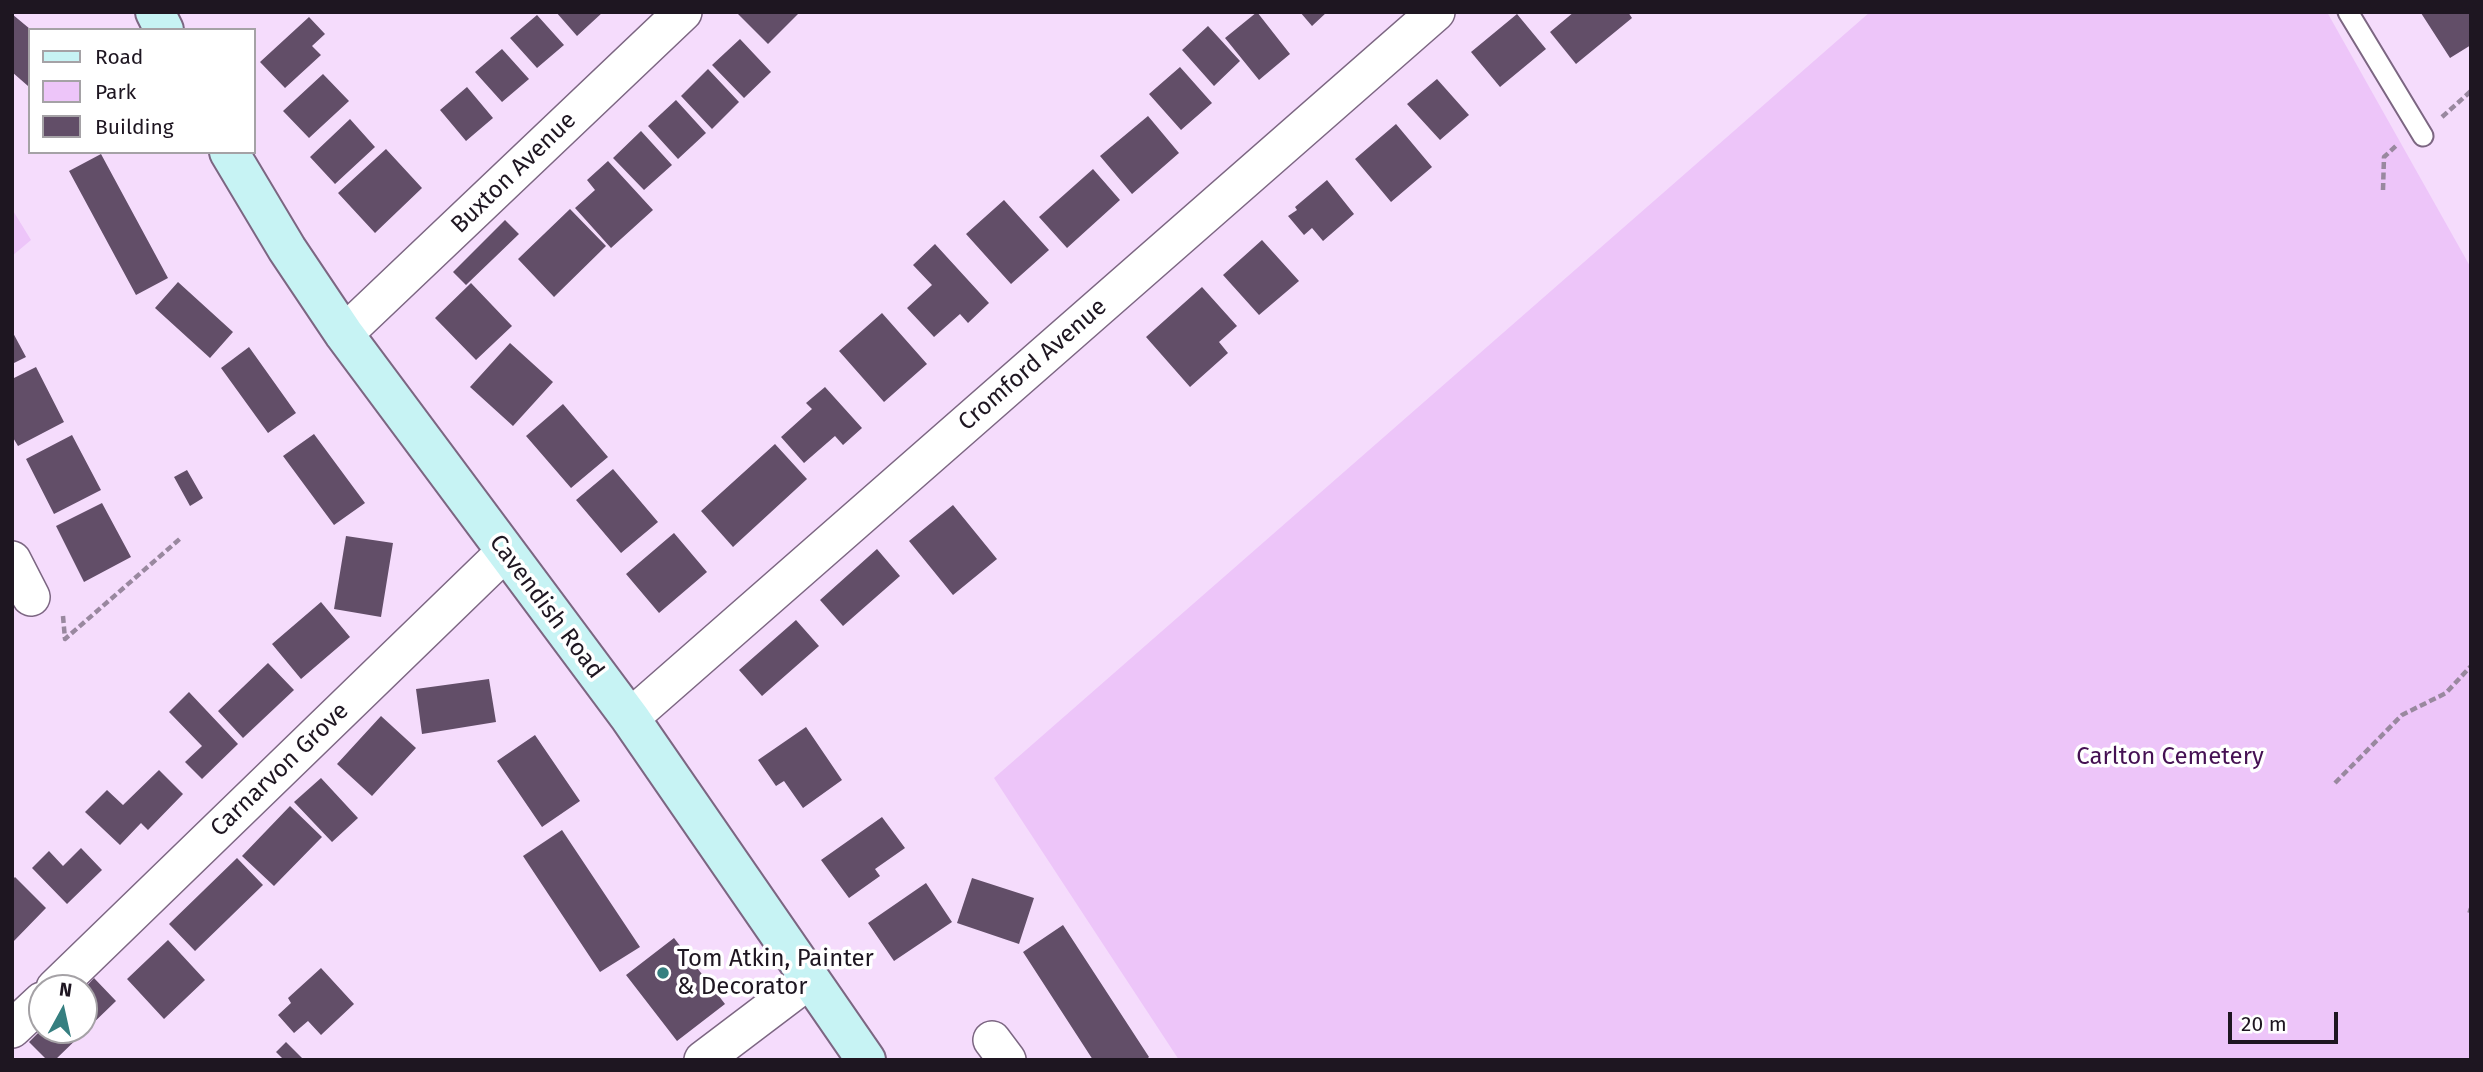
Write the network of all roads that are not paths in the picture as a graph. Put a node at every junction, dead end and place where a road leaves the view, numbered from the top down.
1 (155, 12) edge
2 (683, 12) edge
3 (1436, 12) edge
4 (2348, 12) edge
5 (163, 28) edge
6 (2423, 136) road end
7 (230, 154) edge
8 (344, 334) junction
9 (505, 552) junction
10 (12, 560) edge
11 (30, 597) road end
12 (630, 718) junction
13 (69, 974) edge
14 (810, 979) junction
15 (28, 1014) edge
16 (12, 1029) edge
17 (703, 1060) edge
18 (866, 1060) edge

1 - 5 street
2 - 8 street, Buxton Avenue
3 - 12 street, Cromford Avenue
4 - 6 lane
7 - 8 street, Cavendish Road
8 - 9 street, Cavendish Road
9 - 12 street, Cavendish Road
9 - 13 street, Carnarvon Grove
10 - 11 street
12 - 14 street, Cavendish Road
14 - 17 street
14 - 18 street, Cavendish Road
15 - 16 street

